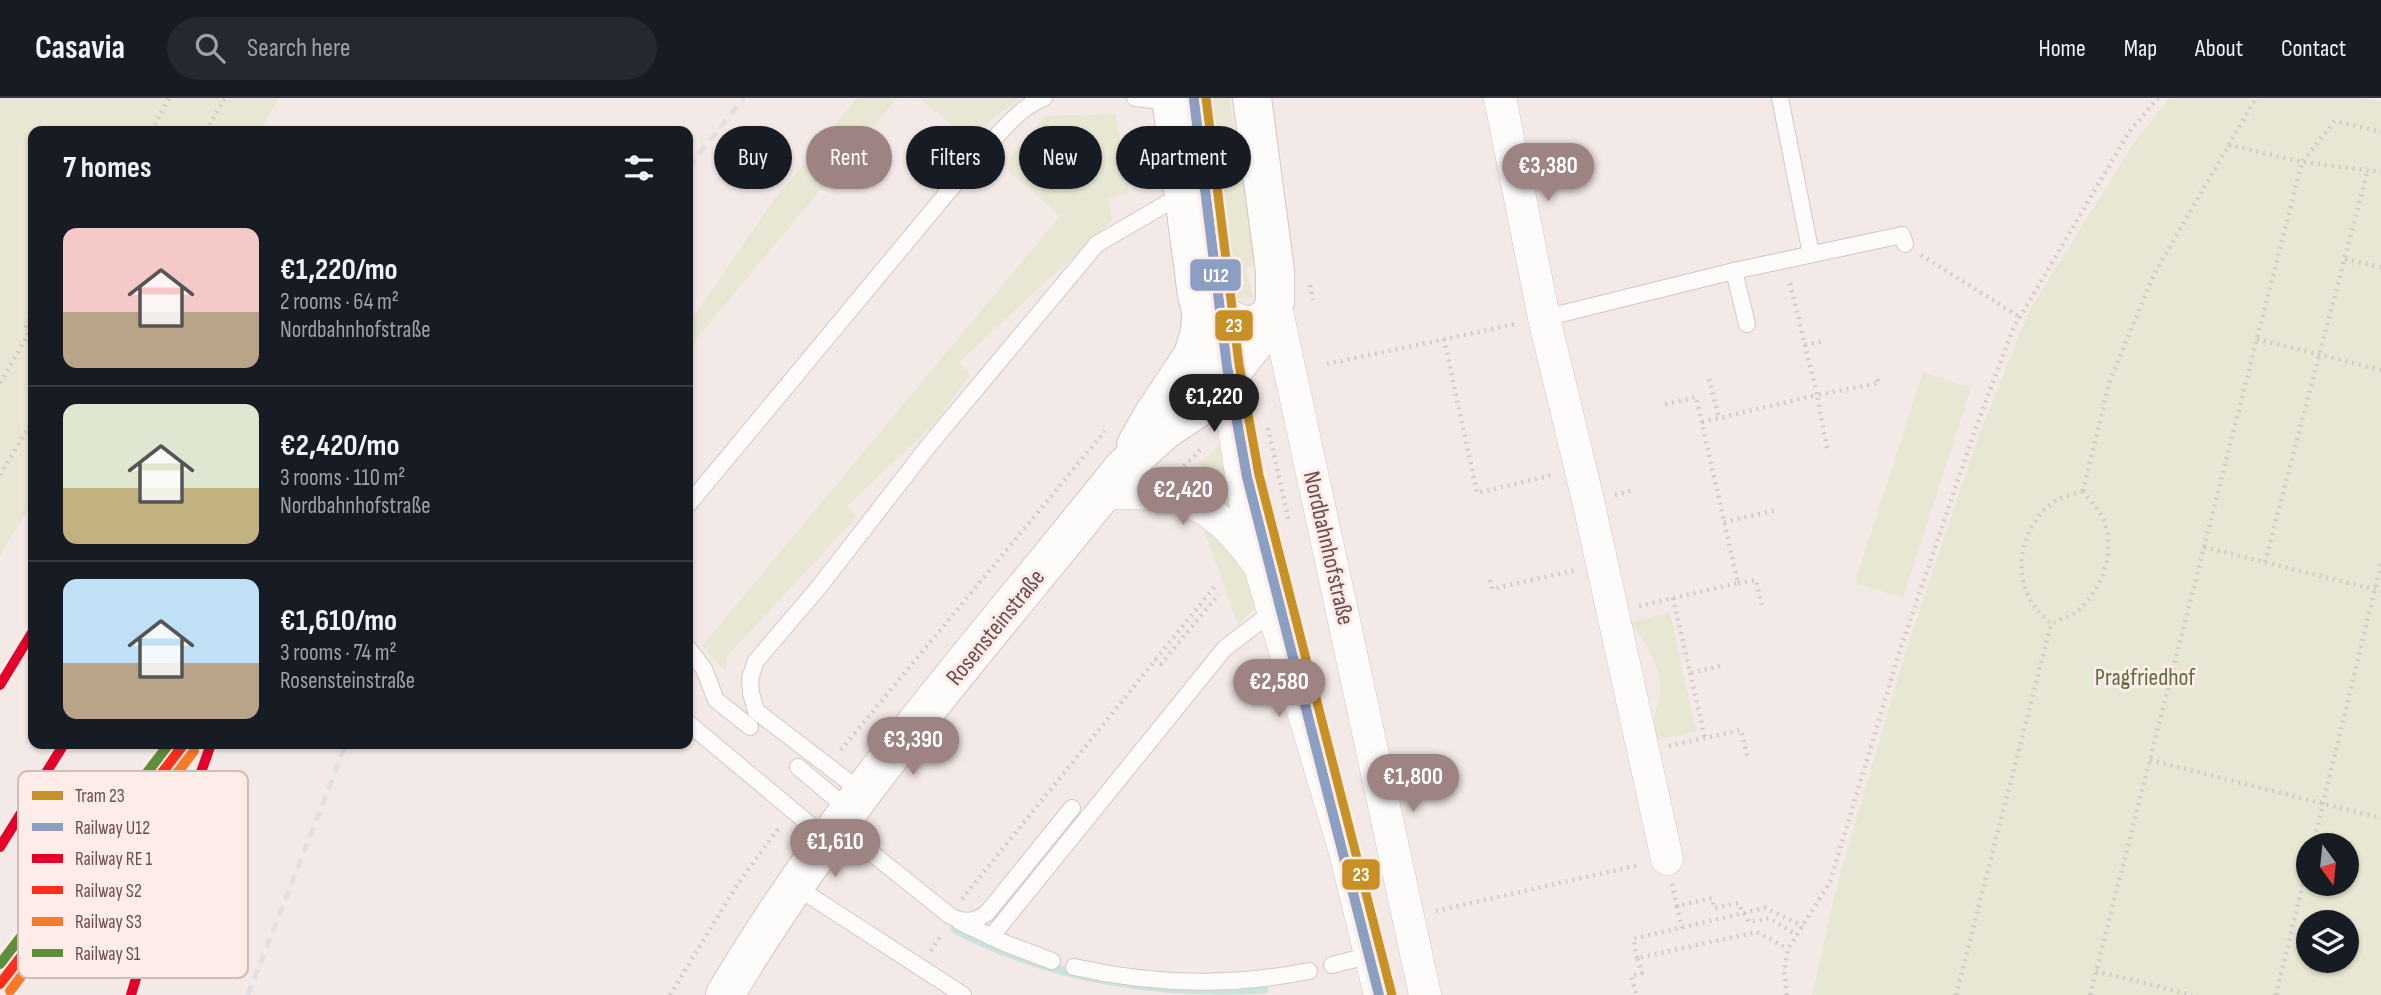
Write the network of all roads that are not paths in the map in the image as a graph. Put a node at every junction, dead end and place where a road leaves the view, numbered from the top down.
1 (1044, 98) edge
2 (1252, 98) edge
3 (1500, 98) edge
4 (1780, 98) edge
5 (1159, 99) edge
6 (1184, 193) junction
7 (1905, 244) road end
8 (1811, 254) junction
9 (1734, 271) junction
10 (1275, 302) junction
11 (1201, 308) junction
12 (1544, 318) junction
13 (1747, 324) dead end
14 (1220, 387) junction
15 (1114, 481) junction
16 (693, 499) edge
17 (1260, 567) junction
18 (1274, 611) junction
19 (693, 655) edge
20 (693, 727) edge
21 (750, 727) dead end
22 (798, 767) dead end
23 (1072, 808) dead end
24 (843, 816) junction
25 (1667, 859) road end
26 (795, 886) junction
27 (953, 918) junction
28 (991, 937) junction
29 (1371, 956) junction
30 (1052, 961) dead end
31 (1332, 965) dead end
32 (1074, 967) dead end
33 (1309, 971) dead end
34 (725, 995) edge
35 (963, 995) edge
36 (1380, 995) edge
37 (1425, 995) edge

1 - 16 lane
2 - 10 street, Nordbahnhofstraße
3 - 12 street
4 - 8 lane
5 - 6 street
5 - 10 lane
6 - 11 street
6 - 24 lane
7 - 8 lane
8 - 9 lane
9 - 12 lane
9 - 13 lane
10 - 14 street, Rosensteinstraße
10 - 37 street, Nordbahnhofstraße
11 - 14 street
11 - 15 street, Rosensteinstraße
12 - 25 street
14 - 15 street, Rosensteinstraße
14 - 17 street
15 - 17 street
15 - 24 street, Rosensteinstraße
17 - 18 street
18 - 28 lane
18 - 29 street
19 - 21 lane
20 - 24 lane
22 - 24 lane
23 - 27 lane
24 - 26 street, Rosensteinstraße
24 - 27 lane
26 - 34 street, Rosensteinstraße
26 - 35 lane
27 - 28 lane
28 - 30 lane
29 - 31 lane
29 - 36 street
32 - 33 lane

